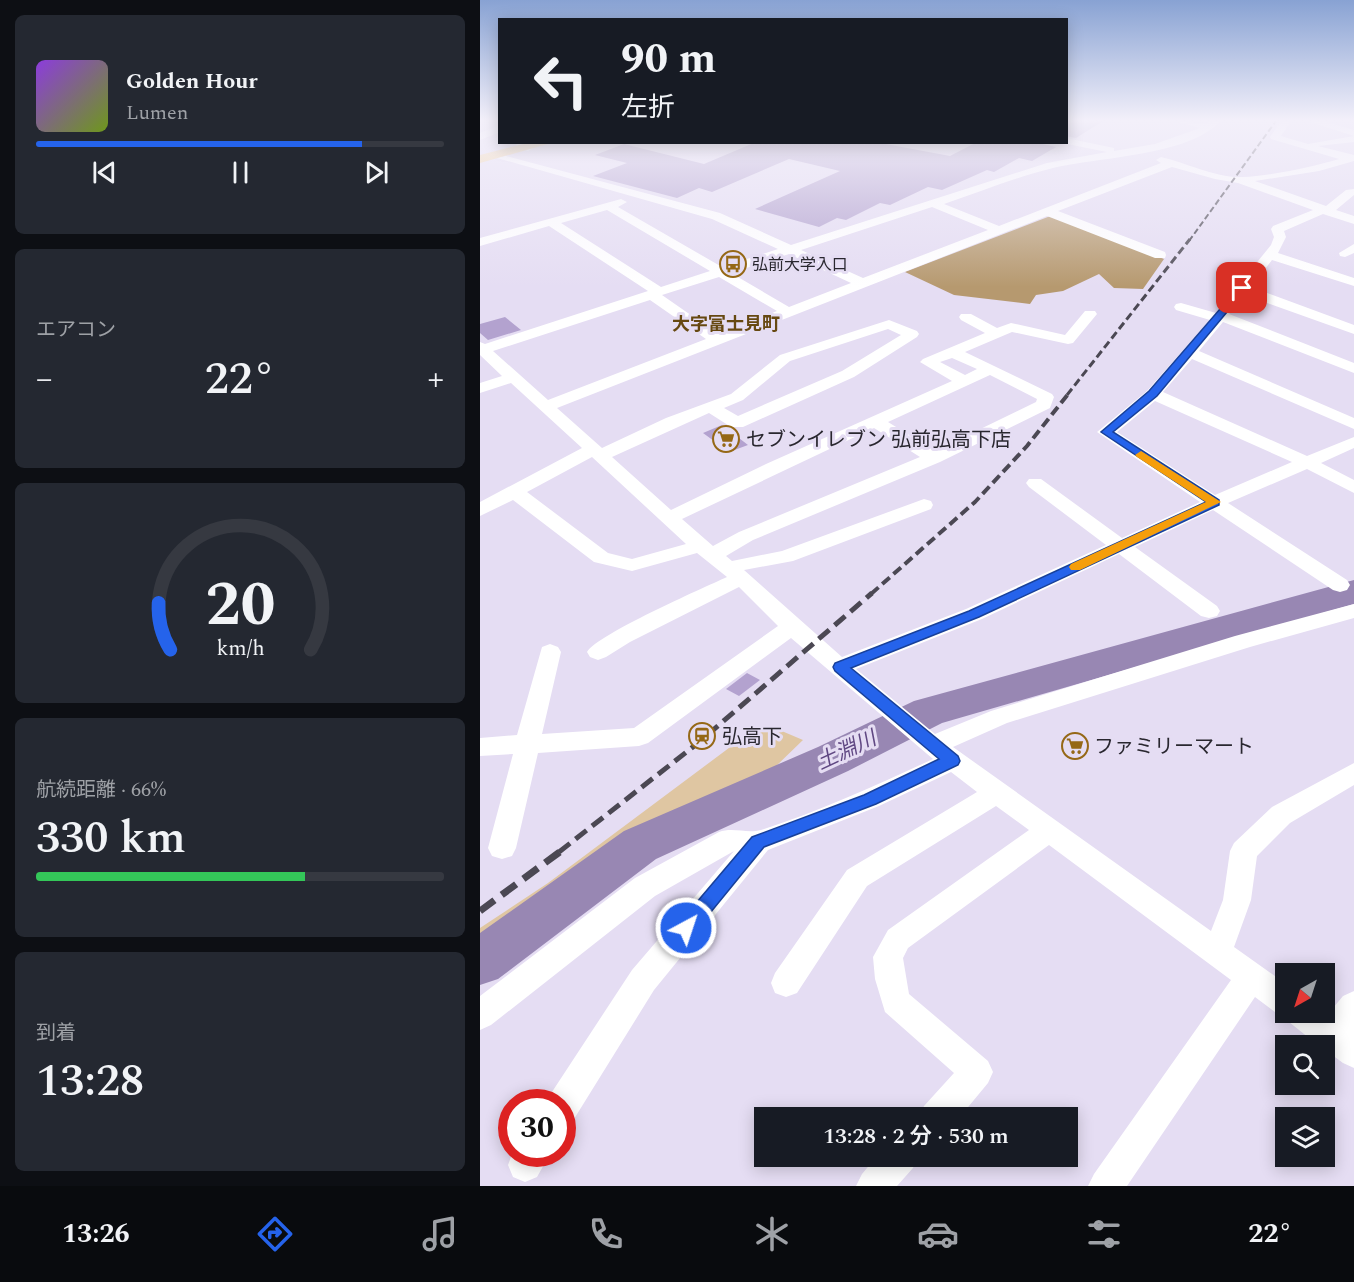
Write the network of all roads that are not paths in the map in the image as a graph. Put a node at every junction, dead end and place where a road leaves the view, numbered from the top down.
1 (572, 176) edge
2 (1015, 176) edge
3 (1138, 176) edge
4 (1217, 176) edge
5 (1264, 176) edge
6 (1240, 180) junction
7 (1354, 192) edge
8 (643, 195) junction
9 (932, 203) junction
10 (607, 205) junction
11 (1324, 211) junction
12 (1049, 212) junction
13 (1354, 220) edge
14 (551, 222) junction
15 (1000, 231) junction
16 (480, 242) edge
17 (788, 250) junction
18 (1160, 255) dead end
19 (1270, 255) junction
20 (722, 271) junction
21 (1354, 282) edge
22 (863, 283) junction
23 (1242, 288) junction
24 (655, 293) junction
25 (1181, 307) dead end
26 (789, 312) junction
27 (1090, 314) dead end
28 (966, 317) dead end
29 (1220, 317) junction
30 (1354, 330) edge
31 (996, 333) junction
32 (717, 340) junction
33 (481, 349) edge
34 (952, 352) junction
35 (1189, 352) junction
36 (1354, 368) edge
37 (989, 370) junction
38 (514, 377) junction
39 (963, 380) junction
40 (480, 388) edge
41 (1153, 394) junction
42 (546, 406) junction
43 (712, 408) junction
44 (874, 421) junction
45 (1354, 424) edge
46 (1354, 442) edge
47 (597, 452) junction
48 (934, 458) junction
49 (1307, 462) junction
50 (1035, 483) dead end
51 (1354, 487) edge
52 (515, 492) junction
53 (1215, 502) junction
54 (924, 506) dead end
55 (480, 510) edge
56 (670, 518) junction
57 (1120, 547) junction
58 (707, 550) junction
59 (735, 573) junction
60 (1340, 585) dead end
61 (1209, 611) dead end
62 (1354, 611) edge
63 (792, 627) junction
64 (550, 652) dead end
65 (598, 652) dead end
66 (840, 667) junction
67 (526, 744) junction
68 (480, 747) edge
69 (935, 748) junction
70 (1354, 773) edge
71 (996, 793) junction
72 (1048, 831) junction
73 (758, 842) junction
74 (502, 848) dead end
75 (1218, 951) junction
76 (1251, 977) junction
77 (786, 983) dead end
78 (1275, 994) edge
79 (1354, 1006) edge
80 (480, 1015) edge
81 (1315, 1023) edge
82 (1342, 1043) edge
83 (573, 1089) edge
84 (946, 1107) edge
85 (891, 1167) edge
86 (874, 1186) edge
87 (1106, 1186) edge

1 - 8 street
2 - 9 street
3 - 12 street
4 - 6 street
5 - 6 street
6 - 11 street
7 - 11 street
8 - 10 street
8 - 17 street
9 - 15 street
9 - 17 street
10 - 14 street
10 - 20 street
11 - 13 street
11 - 19 street
12 - 15 street
12 - 18 street
14 - 16 street
14 - 24 street
15 - 22 street
17 - 20 street
17 - 22 street
19 - 21 street
19 - 23 street
20 - 24 street
20 - 26 street
22 - 26 street
23 - 29 street
23 - 30 street
24 - 32 street
24 - 33 street
25 - 29 street
26 - 32 street
27 - 31 street
28 - 31 street
29 - 35 street
29 - 36 street
31 - 34 street
32 - 42 street
33 - 38 street
34 - 37 street
34 - 39 street
35 - 41 street
35 - 45 street
37 - 39 street
37 - 48 street
38 - 40 street
38 - 42 street
39 - 44 street
41 - 49 street
41 - 53 street
42 - 47 street
43 - 43 street
43 - 47 street
44 - 48 street
44 - 56 street
46 - 49 street
47 - 52 street
47 - 56 street
48 - 58 street
49 - 51 street
49 - 53 street
50 - 57 street
52 - 55 street
52 - 58 street
53 - 57 street
53 - 60 street
54 - 59 street
56 - 58 street
57 - 61 street
57 - 66 street
58 - 59 street
59 - 63 street
59 - 65 street
62 - 69 street
63 - 66 street
63 - 67 street
64 - 67 street
66 - 69 street
67 - 68 street
67 - 74 street
69 - 71 street
69 - 73 street
70 - 75 street
71 - 72 street
71 - 77 street
72 - 75 street
72 - 84 street
73 - 80 street
73 - 83 street
75 - 76 street
76 - 78 street
76 - 87 street
79 - 82 street
81 - 82 street
85 - 86 street

